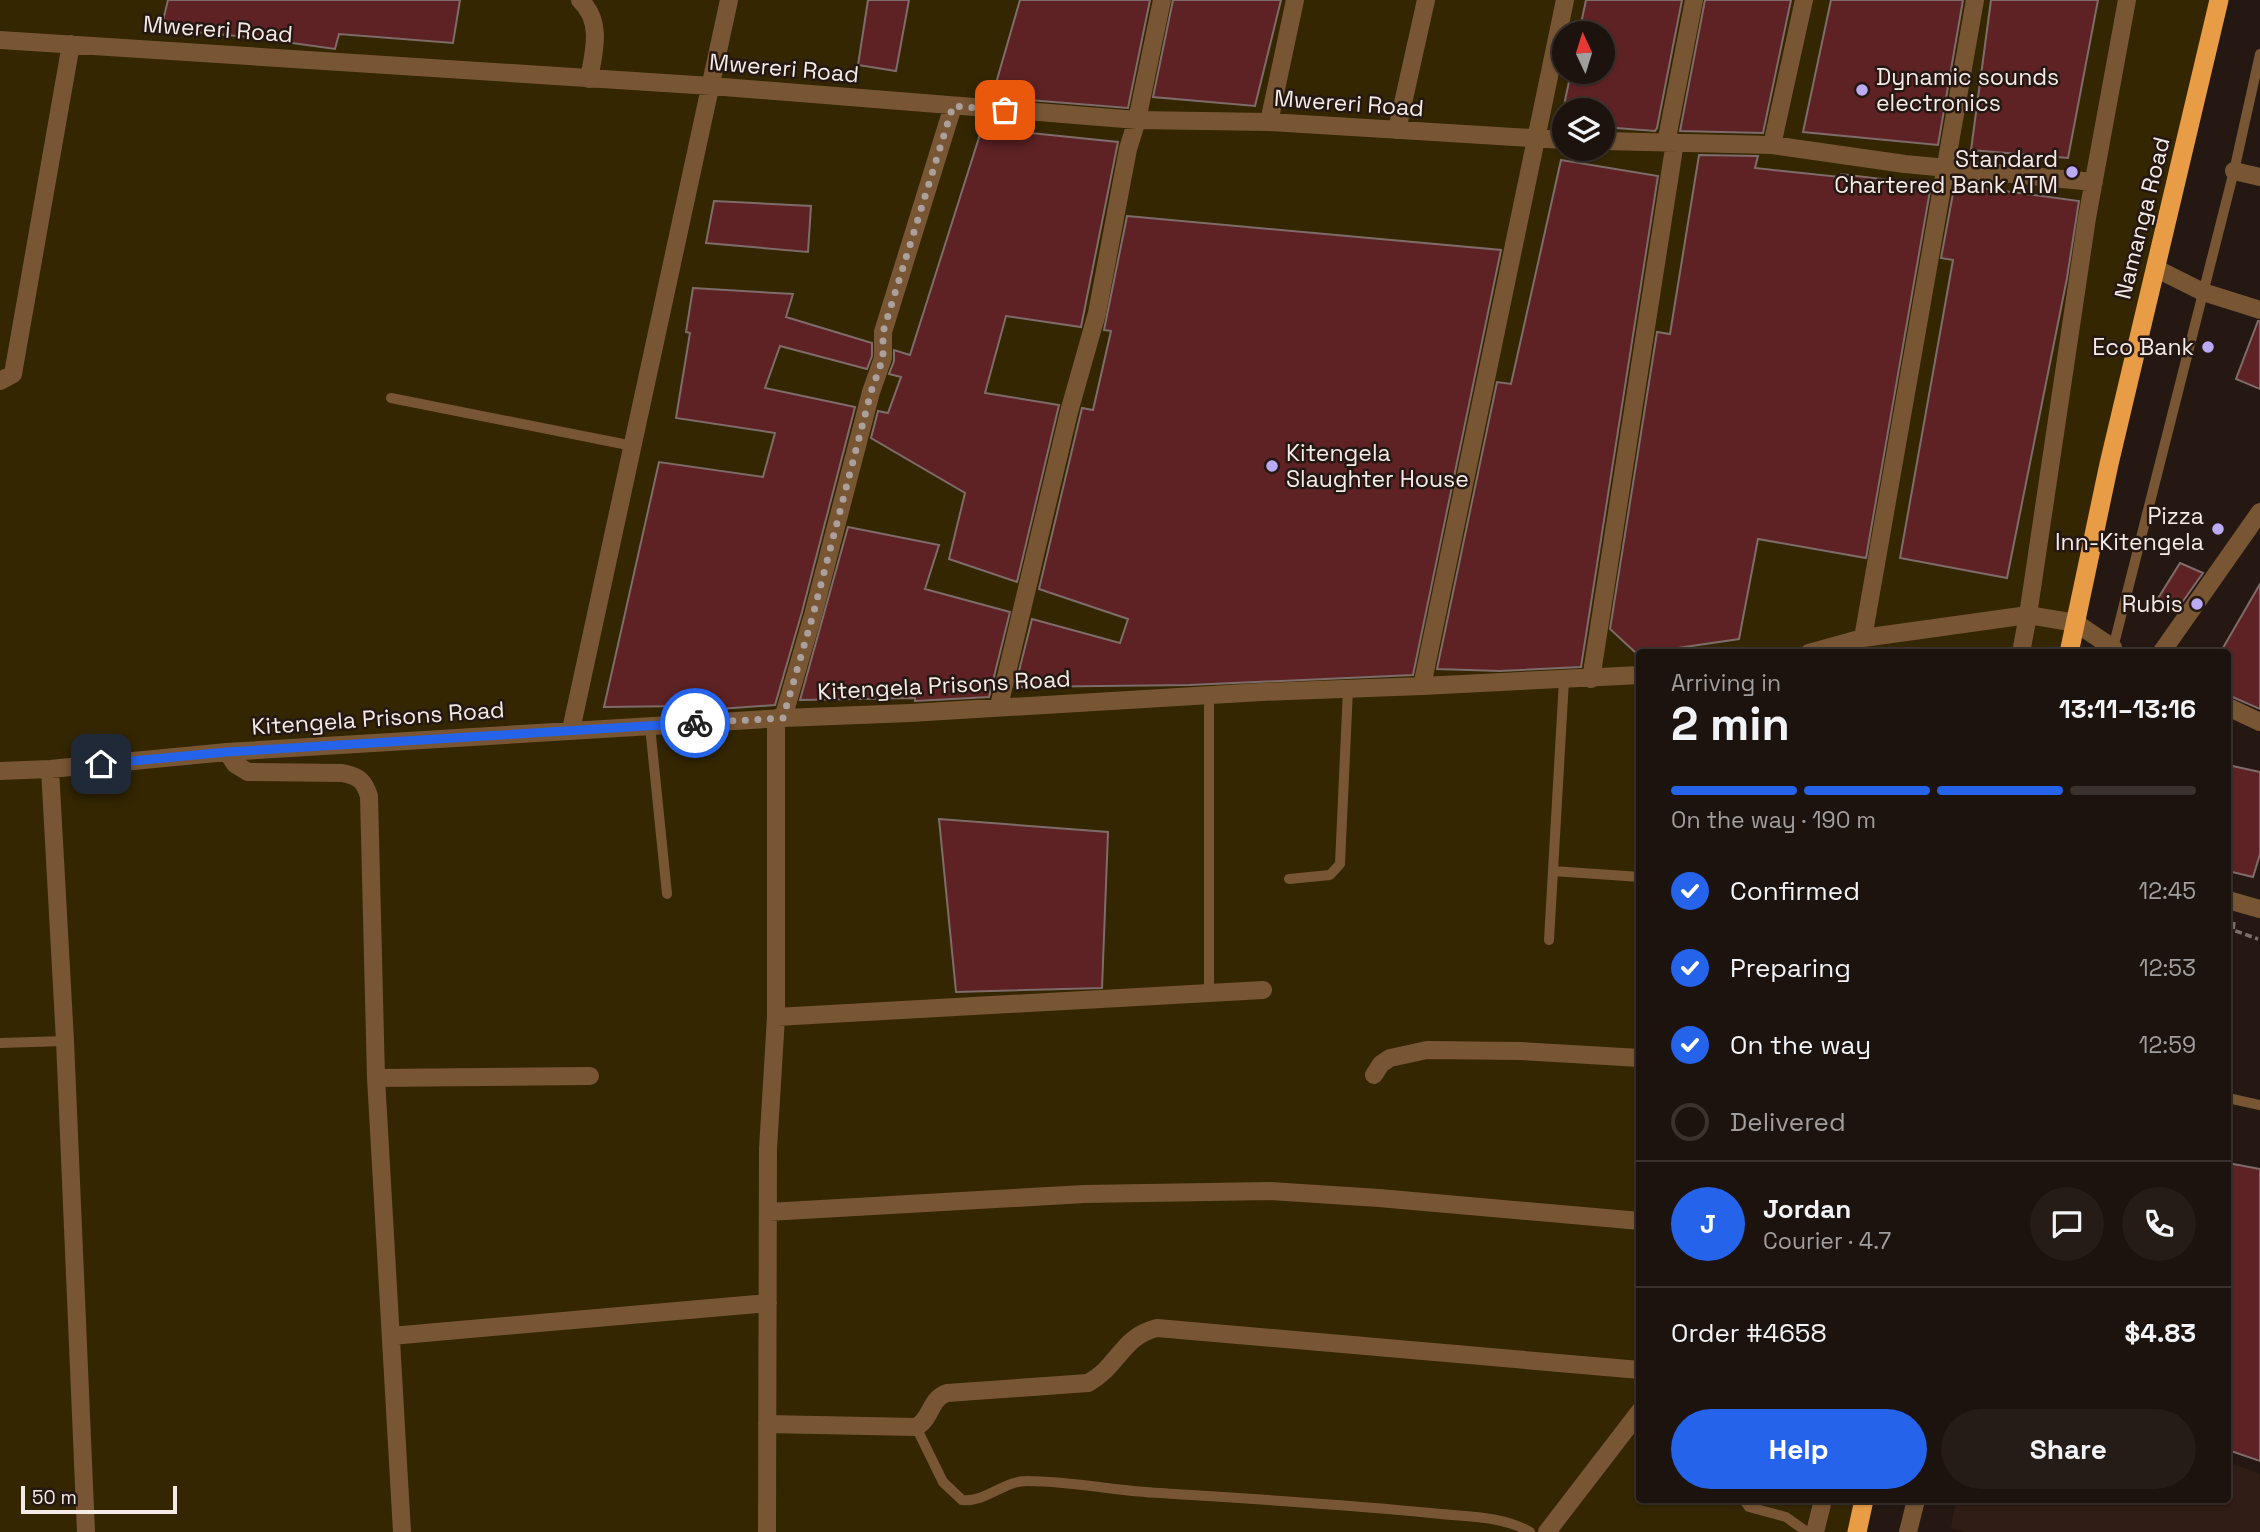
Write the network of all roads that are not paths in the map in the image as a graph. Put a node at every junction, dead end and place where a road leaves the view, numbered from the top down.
1 (580, 0) edge
2 (729, 0) edge
3 (1162, 0) edge
4 (1295, 0) edge
5 (1426, 0) edge
6 (1565, 0) edge
7 (1695, 0) edge
8 (1804, 0) edge
9 (1975, 0) edge
10 (2127, 0) edge
11 (2219, 0) edge
12 (0, 40) edge
13 (71, 44) junction
14 (2260, 54) edge
15 (589, 79) junction
16 (711, 86) junction
17 (953, 106) junction
18 (1137, 120) junction
19 (1269, 122) junction
20 (1397, 130) junction
21 (1535, 140) junction
22 (1552, 140) edge
23 (1615, 141) edge
24 (1670, 142) junction
25 (1772, 145) junction
26 (1945, 168) junction
27 (2234, 171) junction
28 (2260, 177) edge
29 (2094, 183) junction
30 (2155, 268) junction
31 (2203, 292) junction
32 (2260, 310) edge
33 (0, 381) edge
34 (391, 398) dead end
35 (633, 446) junction
36 (2260, 512) edge
37 (2028, 615) junction
38 (2076, 623) junction
39 (1863, 638) junction
40 (1823, 649) edge
41 (2022, 649) edge
42 (2070, 649) edge
43 (2113, 649) edge
44 (2116, 649) edge
45 (2164, 649) edge
46 (1636, 675) edge
47 (1591, 679) junction
48 (1564, 680) junction
49 (1422, 686) junction
50 (1348, 689) junction
51 (1209, 696) junction
52 (999, 706) junction
53 (2231, 708) edge
54 (779, 718) junction
55 (2260, 722) edge
56 (650, 726) junction
57 (572, 730) junction
58 (227, 752) junction
59 (50, 769) junction
60 (0, 771) edge
61 (1553, 872) junction
62 (1636, 877) edge
63 (1289, 879) dead end
64 (667, 894) dead end
65 (2231, 901) edge
66 (2260, 909) edge
67 (1549, 940) dead end
68 (1263, 990) dead end
69 (1209, 993) junction
70 (776, 1017) junction
71 (65, 1041) junction
72 (0, 1043) edge
73 (1636, 1058) edge
74 (1374, 1075) dead end
75 (590, 1076) dead end
76 (376, 1078) junction
77 (2231, 1099) edge
78 (2260, 1105) edge
79 (768, 1212) junction
80 (1636, 1221) edge
81 (768, 1303) junction
82 (391, 1336) junction
83 (1636, 1370) edge
84 (1636, 1416) edge
85 (767, 1424) junction
86 (916, 1426) junction
87 (1746, 1503) edge
88 (1822, 1503) edge
89 (1863, 1503) edge
90 (1915, 1503) edge
91 (86, 1532) edge
92 (402, 1532) edge
93 (759, 1532) edge
94 (766, 1532) edge
95 (1530, 1532) edge
96 (1547, 1532) edge
97 (1807, 1532) edge
98 (1815, 1532) edge
99 (1857, 1532) edge
100 (1908, 1532) edge

1 - 15 street
2 - 16 street
3 - 18 street
4 - 19 street
5 - 20 street
6 - 21 street
7 - 24 street
8 - 25 street
9 - 26 street
10 - 29 street
11 - 30 highway, Namanga Road
12 - 13 street, Mwereri Road
13 - 15 street, Mwereri Road
13 - 33 street
14 - 27 lane
15 - 16 street, Mwereri Road
16 - 17 street, Mwereri Road
16 - 35 street
17 - 18 street, Mwereri Road
17 - 54 street
18 - 19 street, Mwereri Road
18 - 52 street
19 - 20 street, Mwereri Road
20 - 21 street, Mwereri Road
21 - 22 street, Mwereri Road
21 - 49 street
23 - 24 street
24 - 25 street
24 - 47 street
25 - 26 street
26 - 29 street
26 - 39 street
27 - 28 street
27 - 31 lane
29 - 37 street
30 - 31 street
30 - 38 highway, Namanga Road
31 - 32 street
31 - 44 lane
34 - 35 lane
35 - 57 street
36 - 45 street
37 - 38 street
37 - 39 street
37 - 41 street
38 - 42 highway, Namanga Road
38 - 43 street
39 - 40 street
46 - 47 street, Kitengela Prisons Road
47 - 48 street, Kitengela Prisons Road
48 - 49 street, Kitengela Prisons Road
48 - 61 lane
49 - 50 street, Kitengela Prisons Road
50 - 51 street, Kitengela Prisons Road
50 - 63 lane
51 - 52 street, Kitengela Prisons Road
51 - 69 lane
52 - 54 street, Kitengela Prisons Road
53 - 55 street
54 - 56 street, Kitengela Prisons Road
54 - 70 street
56 - 57 street, Kitengela Prisons Road
56 - 64 lane
57 - 58 street, Kitengela Prisons Road
58 - 59 street, Kitengela Prisons Road
58 - 76 street
59 - 60 street, Kitengela Prisons Road
59 - 71 street
61 - 62 lane
61 - 67 lane
65 - 66 street
68 - 69 street
69 - 70 street
70 - 79 street
71 - 72 lane
71 - 91 street
73 - 74 street
75 - 76 street
76 - 82 street
77 - 78 lane
79 - 80 street
79 - 81 street
81 - 82 street
81 - 85 street
82 - 92 street
83 - 86 street
84 - 96 street
85 - 86 street
85 - 94 street
86 - 95 lane
87 - 97 lane
88 - 98 street
89 - 99 highway
90 - 100 street
93 - 94 street

